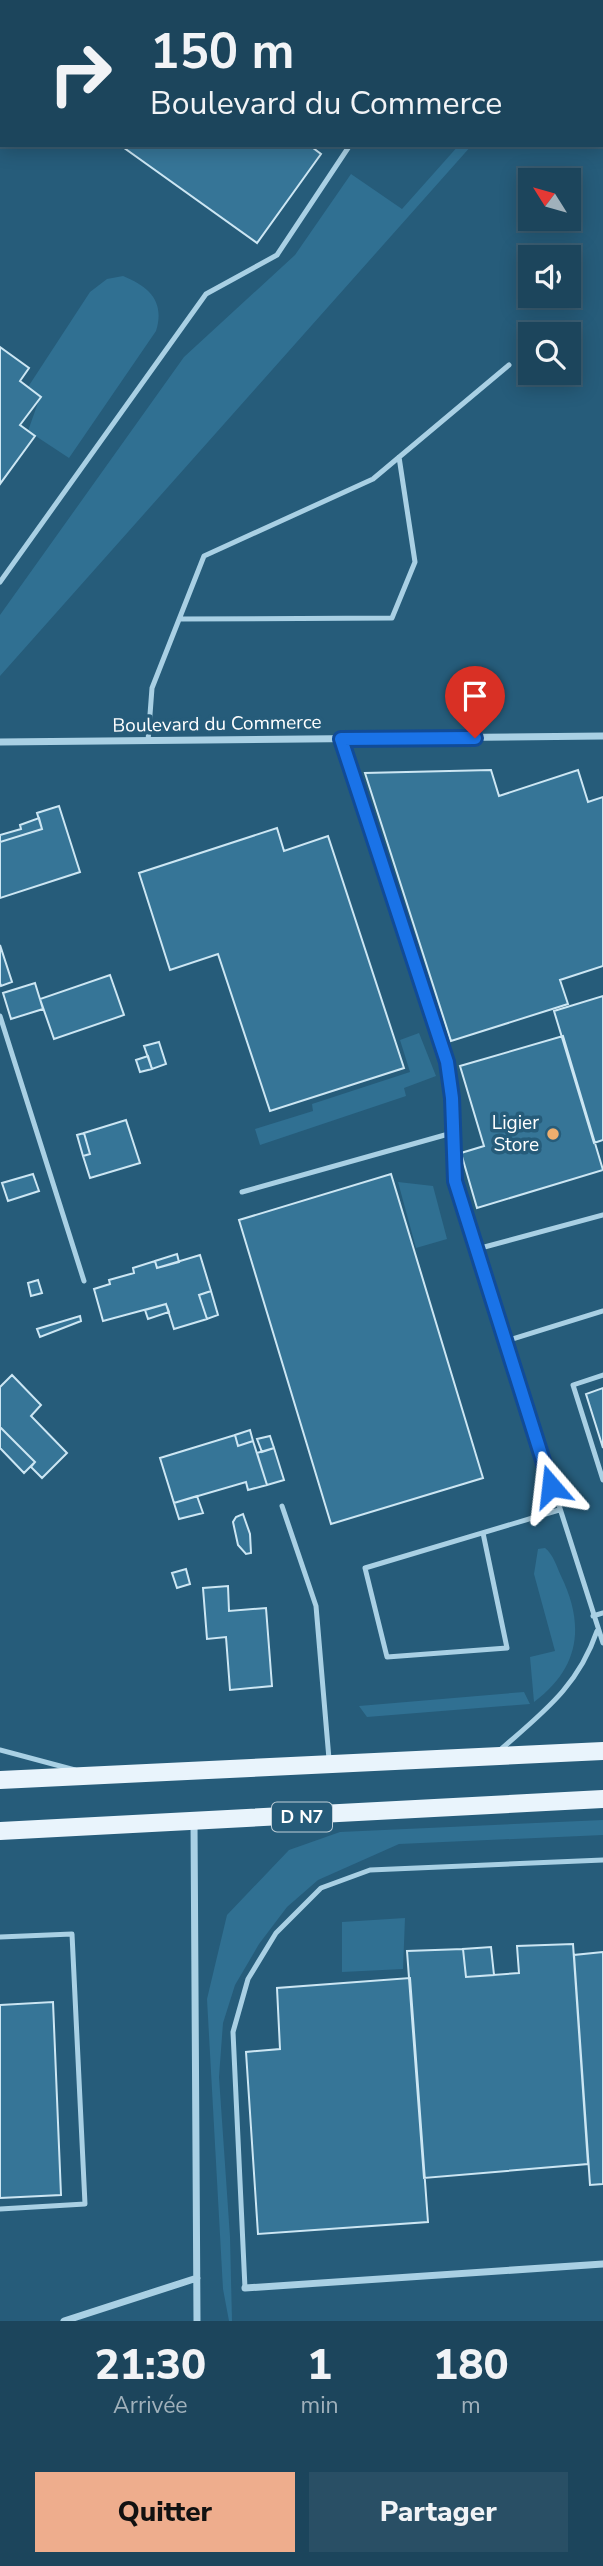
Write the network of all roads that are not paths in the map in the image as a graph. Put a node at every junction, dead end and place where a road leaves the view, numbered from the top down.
1 (348, 147) edge
2 (509, 365) dead end
3 (399, 457) junction
4 (0, 582) edge
5 (179, 619) junction
6 (603, 736) edge
7 (341, 739) junction
8 (149, 741) junction
9 (0, 742) edge
10 (0, 1016) edge
11 (453, 1133) junction
12 (242, 1192) dead end
13 (603, 1214) edge
14 (477, 1249) junction
15 (84, 1281) dead end
16 (603, 1311) edge
17 (506, 1341) junction
18 (603, 1376) edge
19 (603, 1480) edge
20 (282, 1506) dead end
21 (559, 1510) junction
22 (483, 1533) junction
23 (603, 1613) edge
24 (593, 1616) junction
25 (597, 1631) junction
26 (603, 1643) edge
27 (0, 1750) edge
28 (603, 1751) edge
29 (493, 1756) junction
30 (329, 1766) junction
31 (99, 1776) junction
32 (0, 1780) edge
33 (603, 1799) edge
34 (194, 1821) junction
35 (0, 1831) edge
36 (603, 1860) edge
37 (0, 1937) edge
38 (0, 2210) edge
39 (603, 2264) edge
40 (197, 2278) junction
41 (245, 2288) joint
42 (64, 2321) edge
43 (197, 2321) edge

1 - 4 lane
2 - 3 lane
3 - 5 lane
3 - 5 lane
5 - 8 lane
6 - 7 street, Boulevard du Commerce
7 - 8 street, Boulevard du Commerce
7 - 11 lane
8 - 9 street, Boulevard du Commerce
10 - 15 lane
11 - 12 lane
11 - 14 lane
13 - 14 lane
14 - 17 lane
16 - 17 lane
17 - 21 lane
18 - 19 lane
20 - 30 lane
21 - 22 lane
21 - 24 lane
22 - 22 lane
23 - 24 lane
24 - 25 lane
25 - 26 lane
25 - 29 lane
27 - 31 lane
28 - 29 main road
29 - 30 main road
30 - 31 main road
31 - 32 main road
33 - 34 main road, D N7
34 - 35 main road, D N7
34 - 40 street
36 - 41 lane
37 - 38 lane
39 - 41 street
40 - 42 street
40 - 43 street

